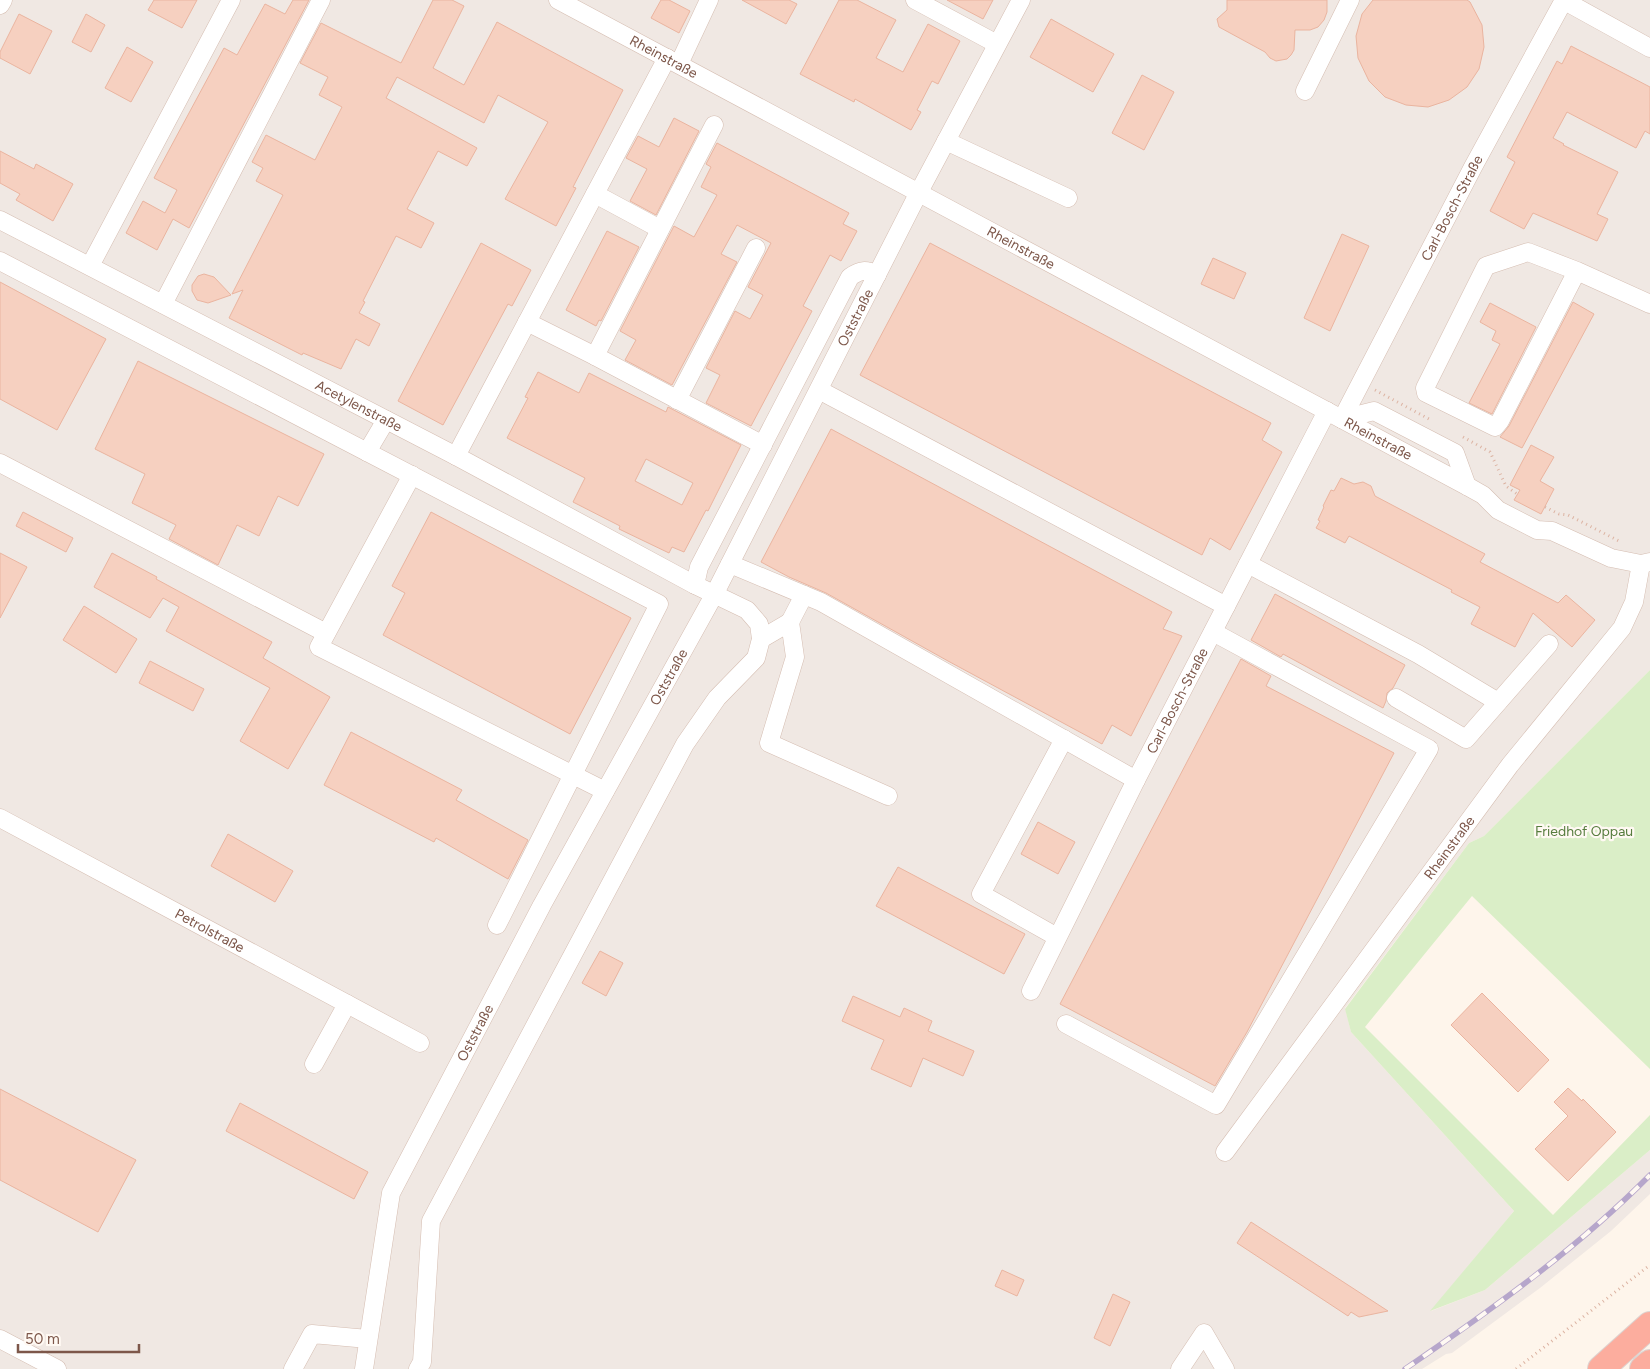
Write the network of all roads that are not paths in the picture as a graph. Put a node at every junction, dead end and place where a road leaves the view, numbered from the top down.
1 (3, 0) edge
2 (232, 0) edge
3 (322, 0) edge
4 (558, 0) edge
5 (709, 0) edge
6 (915, 0) edge
7 (1021, 0) edge
8 (1350, 0) edge
9 (1563, 0) edge
10 (0, 5) edge
11 (997, 44) junction
12 (1650, 48) edge
13 (673, 61) junction
14 (1305, 91) dead end
15 (714, 125) dead end
16 (946, 141) junction
17 (919, 192) junction
18 (595, 194) junction
19 (1068, 198) dead end
20 (1, 222) edge
21 (660, 229) junction
22 (756, 248) dead end
23 (0, 261) edge
24 (90, 266) junction
25 (1577, 271) junction
26 (878, 275) junction
27 (163, 304) junction
28 (1650, 304) edge
29 (527, 322) junction
30 (594, 356) junction
31 (819, 390) junction
32 (677, 400) junction
33 (1327, 411) junction
34 (1342, 419) junction
35 (386, 420) junction
36 (763, 445) junction
37 (367, 452) junction
38 (456, 456) junction
39 (0, 463) edge
40 (412, 475) junction
41 (1645, 563) edge
42 (730, 564) junction
43 (1248, 564) junction
44 (695, 585) junction
45 (714, 595) junction
46 (804, 595) junction
47 (1226, 606) junction
48 (790, 622) junction
49 (1213, 632) junction
50 (326, 633) junction
51 (761, 639) junction
52 (1548, 644) dead end
53 (1396, 698) dead end
54 (1498, 702) junction
55 (1064, 739) junction
56 (572, 776) junction
57 (1136, 780) junction
58 (605, 791) junction
59 (888, 796) dead end
60 (0, 818) edge
61 (497, 925) dead end
62 (1057, 938) junction
63 (1031, 991) dead end
64 (347, 1004) junction
65 (1066, 1024) dead end
66 (420, 1043) dead end
67 (314, 1064) dead end
68 (1225, 1152) dead end
69 (1650, 1325) edge
70 (0, 1339) edge
71 (368, 1339) junction
72 (1650, 1363) edge
73 (57, 1369) edge
74 (293, 1369) edge
75 (364, 1369) edge
76 (418, 1369) edge
77 (1180, 1369) edge
78 (1225, 1369) edge
79 (1601, 1369) edge
80 (1643, 1369) edge

1 - 10 street
2 - 24 street
3 - 27 street
4 - 13 street, Rheinstraße
5 - 13 street
6 - 11 street
7 - 11 street, Oststraße
8 - 14 street
9 - 12 street
9 - 34 street, Carl-Bosch-Straße
11 - 16 street, Oststraße
13 - 17 street, Rheinstraße
13 - 18 street
15 - 21 street
16 - 17 street, Oststraße
16 - 19 street
17 - 26 street, Oststraße
17 - 33 street, Rheinstraße
18 - 21 street
18 - 29 street
20 - 24 street, Acetylenstraße
21 - 30 street
22 - 32 street
23 - 37 street
24 - 27 street, Acetylenstraße
25 - 25 street
25 - 28 street
26 - 31 street, Oststraße
26 - 36 street
27 - 35 street, Acetylenstraße
29 - 30 street
29 - 38 street
30 - 32 street
31 - 42 street, Oststraße
31 - 47 street
32 - 36 street
33 - 34 street, Rheinstraße
33 - 43 street, Carl-Bosch-Straße
34 - 41 street, Rheinstraße
35 - 37 street
35 - 38 street, Acetylenstraße
36 - 44 street
37 - 40 street
38 - 44 street, Acetylenstraße
39 - 50 street
40 - 50 street
40 - 56 street
41 - 68 street, Rheinstraße
42 - 45 street, Oststraße
42 - 46 street
43 - 47 street, Carl-Bosch-Straße
43 - 54 street
44 - 45 street, Acetylenstraße
45 - 51 street, Acetylenstraße
45 - 58 street, Oststraße
46 - 48 street
46 - 55 street
47 - 49 street, Carl-Bosch-Straße
48 - 51 street
48 - 59 street
49 - 57 street, Carl-Bosch-Straße
49 - 65 street
50 - 56 street
51 - 76 street
52 - 54 street
53 - 54 street
55 - 57 street
55 - 62 street
56 - 58 street
56 - 61 street
57 - 62 street, Carl-Bosch-Straße
58 - 71 street, Oststraße
60 - 64 street, Petrolstraße
62 - 63 street, Carl-Bosch-Straße
64 - 66 street, Petrolstraße
64 - 67 street
69 - 79 highway
70 - 73 street
71 - 74 street
71 - 75 street, Oststraße
72 - 80 highway
77 - 78 street

